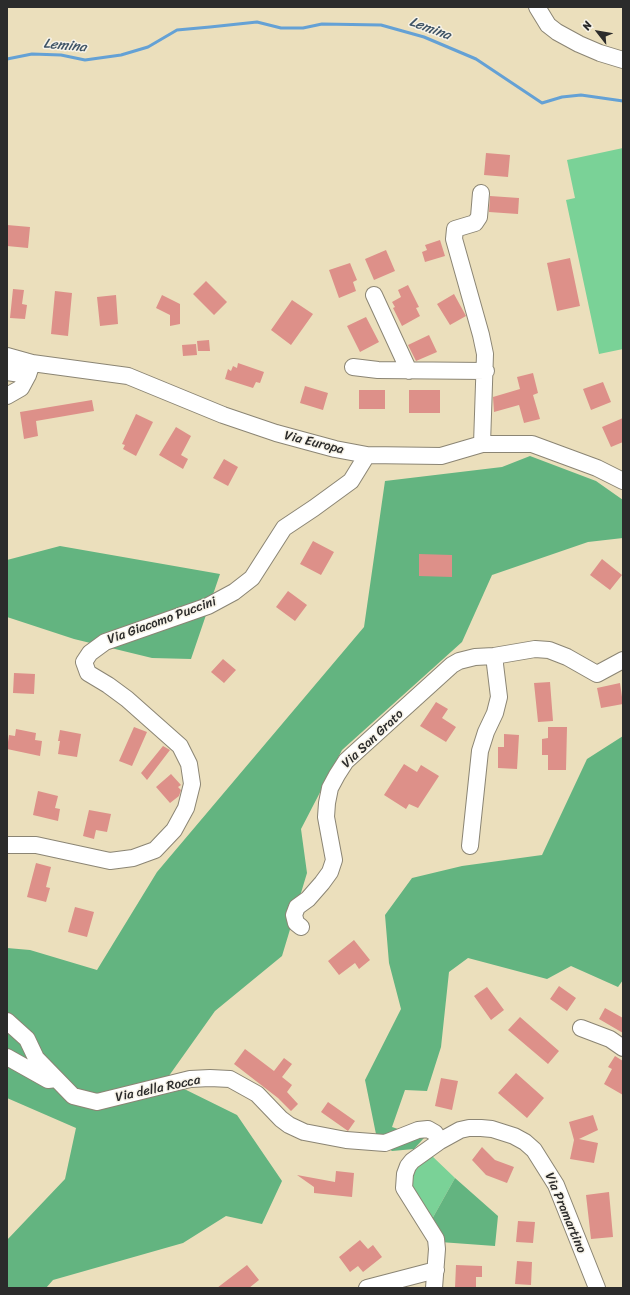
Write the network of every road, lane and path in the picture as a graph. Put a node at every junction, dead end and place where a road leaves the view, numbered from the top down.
1 (537, 7) edge
2 (623, 60) edge
3 (481, 193) dead end
4 (374, 295) dead end
5 (7, 356) edge
6 (353, 367) dead end
7 (30, 369) junction
8 (409, 371) junction
9 (486, 371) junction
10 (7, 372) edge
11 (7, 396) edge
12 (482, 444) junction
13 (367, 455) junction
14 (623, 481) edge
15 (494, 656) junction
16 (623, 660) edge
17 (7, 845) edge
18 (470, 846) dead end
19 (301, 927) dead end
20 (7, 1021) edge
21 (581, 1028) dead end
22 (623, 1048) edge
23 (7, 1057) edge
24 (58, 1079) junction
25 (440, 1141) junction
26 (436, 1270) junction
27 (367, 1288) edge
28 (434, 1288) edge
29 (597, 1288) edge

1 - 2 street
3 - 9 street
4 - 8 street
5 - 7 street, Via Europa
6 - 8 street
7 - 10 street
7 - 11 street
7 - 13 street, Via Europa
8 - 9 street
9 - 12 street
12 - 13 street, Via Europa
12 - 14 street, Via Europa
13 - 17 street, Via Giacomo Puccini
15 - 16 street, Via San Grato
15 - 18 street
15 - 19 street, Via San Grato
20 - 24 street
21 - 22 street
23 - 24 street
24 - 25 street, Via della Rocca
25 - 26 street, Via Pramartino
25 - 29 street, Via Pramartino
26 - 27 street
26 - 28 street, Via Pramartino

